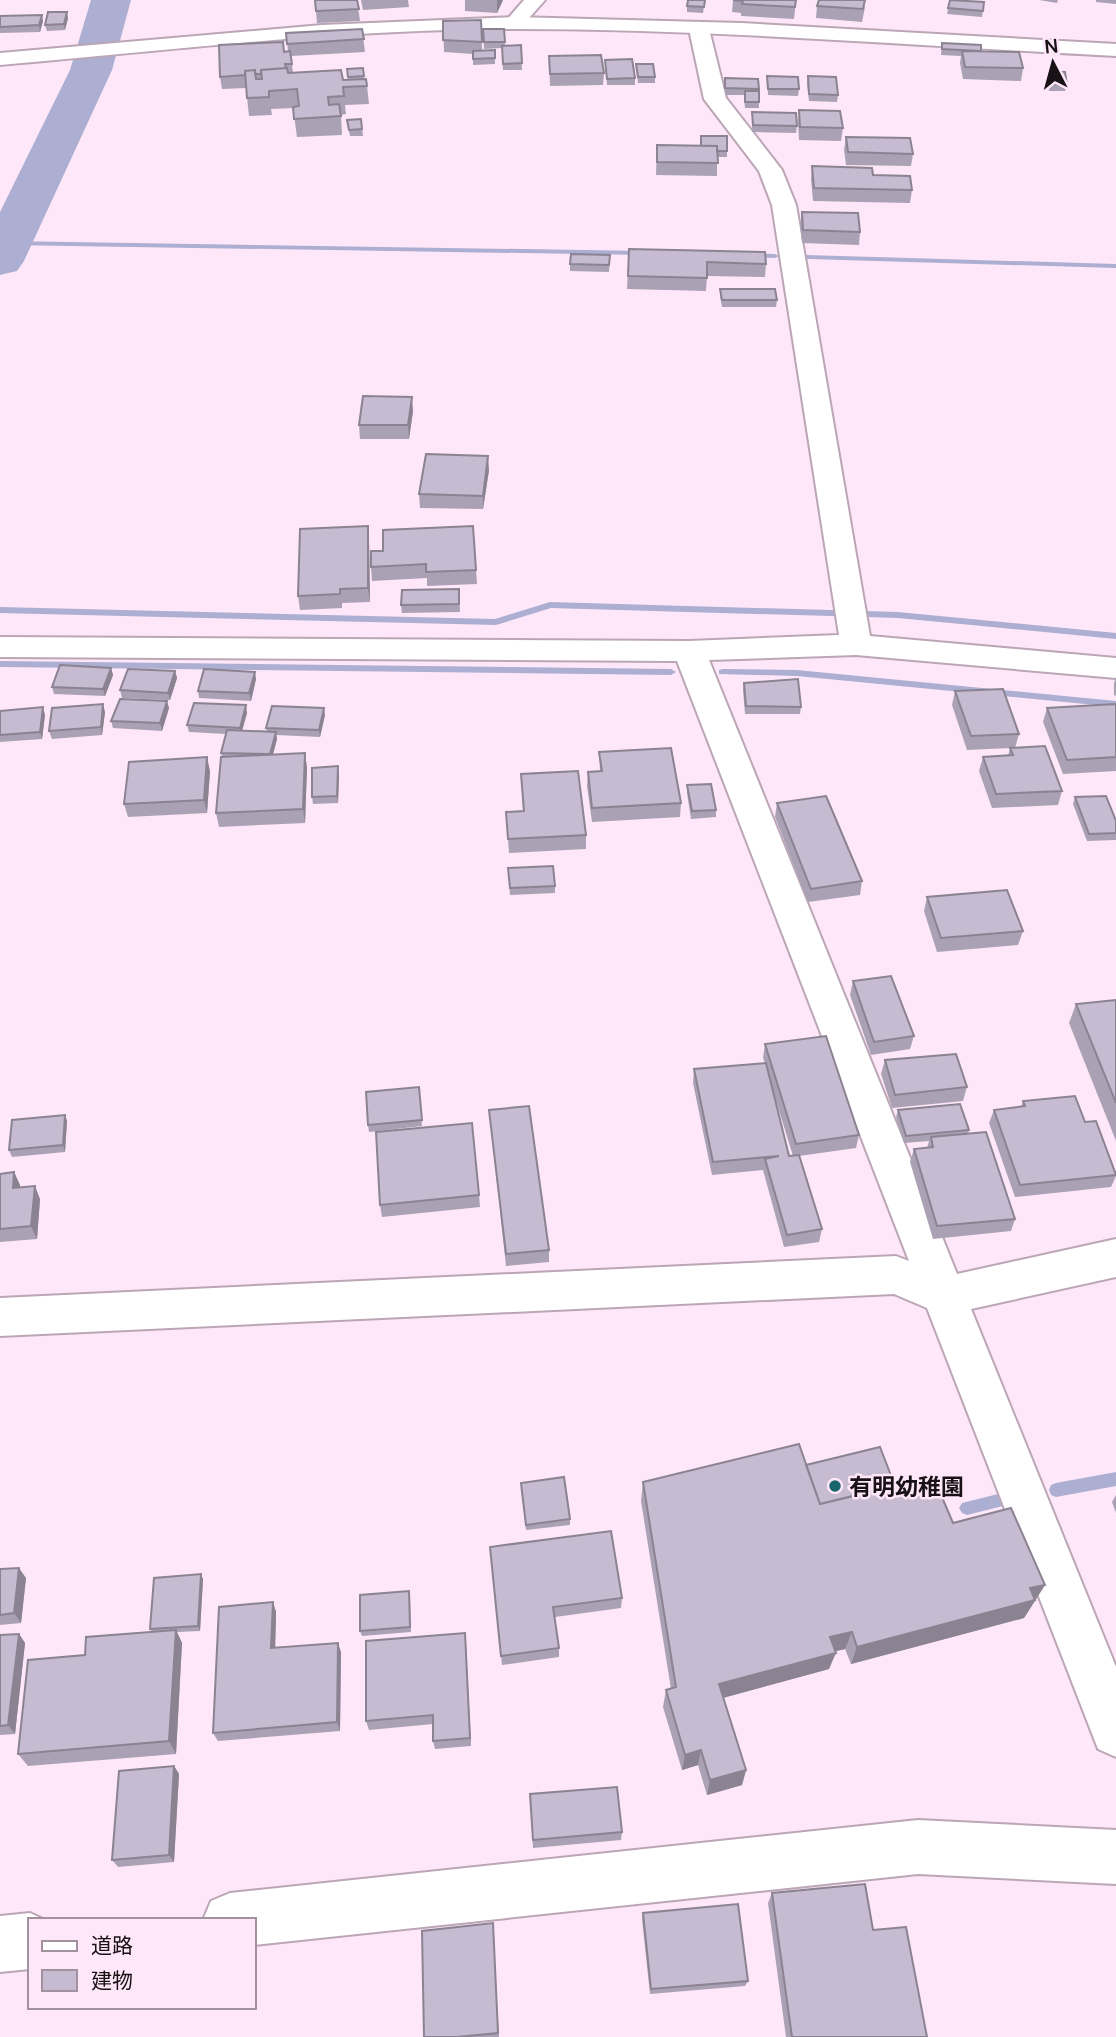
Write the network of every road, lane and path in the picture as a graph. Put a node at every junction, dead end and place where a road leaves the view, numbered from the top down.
1 (535, 0) edge
2 (514, 23) junction
3 (699, 29) junction
4 (1116, 50) edge
5 (0, 59) edge
6 (852, 624) junction
7 (0, 648) edge
8 (689, 651) junction
9 (1116, 668) edge
10 (1116, 1258) edge
11 (944, 1296) junction
12 (0, 1317) edge
13 (1116, 1731) edge
14 (1116, 1857) edge
15 (249, 1918) edge
16 (28, 1941) edge
17 (0, 1944) edge

1 - 2 street
2 - 3 street
2 - 5 street
3 - 4 street
3 - 6 street
6 - 8 street
6 - 9 street
7 - 8 street
8 - 11 street
10 - 11 street
11 - 12 street
11 - 13 street
14 - 15 street
16 - 17 street

